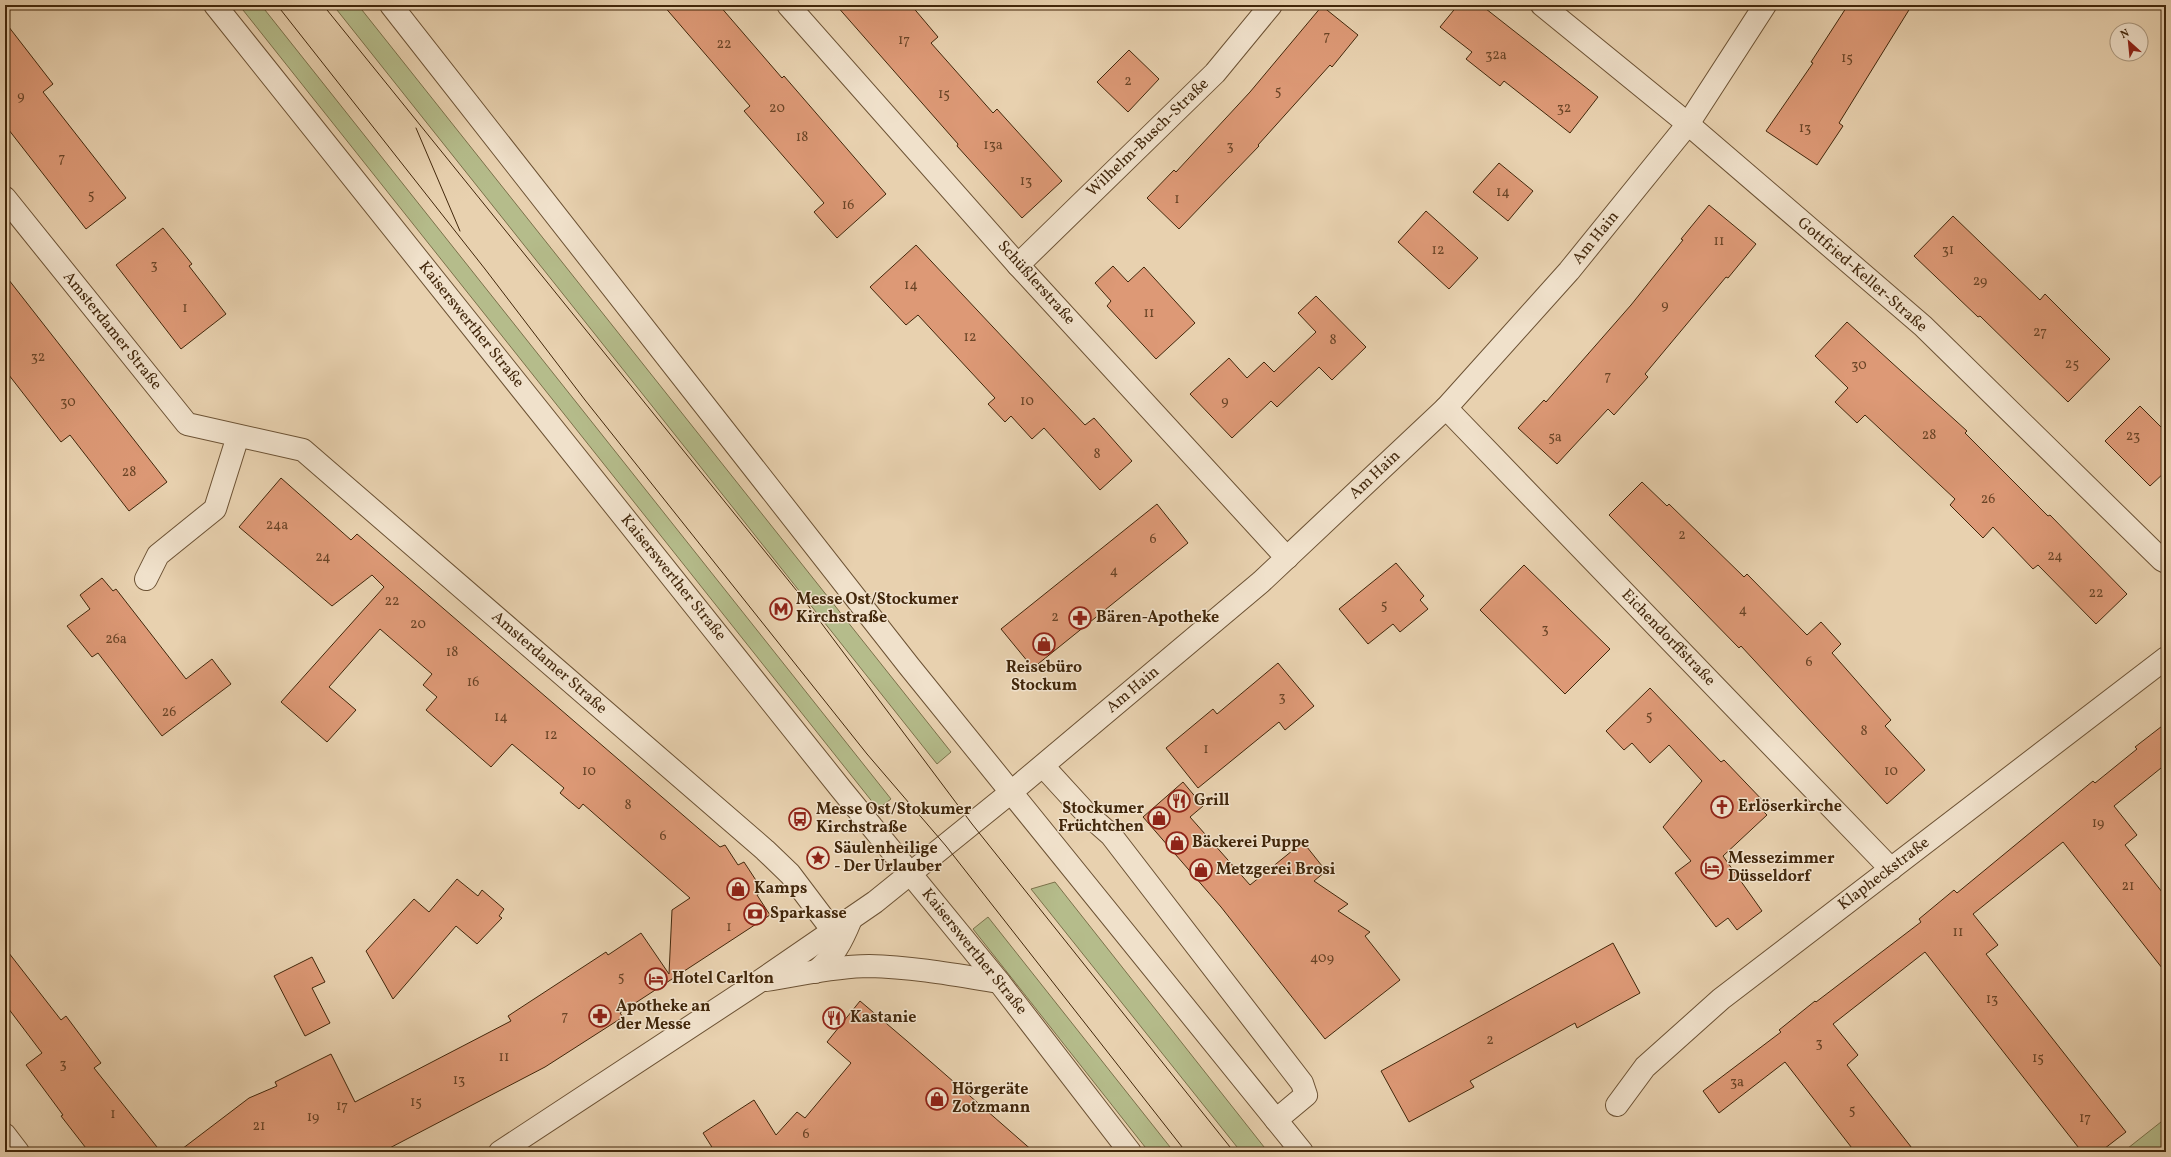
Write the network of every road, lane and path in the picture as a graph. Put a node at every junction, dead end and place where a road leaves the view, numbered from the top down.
1 (215, 5) edge
2 (391, 5) edge
3 (788, 5) edge
4 (1271, 5) edge
5 (1542, 5) edge
6 (1765, 5) edge
7 (1688, 124) junction
8 (5, 198) edge
9 (1018, 265) junction
10 (1446, 408) junction
11 (238, 436) junction
12 (1287, 558) junction
13 (2166, 562) edge
14 (146, 579) dead end
15 (2166, 658) edge
16 (1043, 766) junction
17 (1010, 793) junction
18 (1891, 869) junction
19 (911, 875) junction
20 (851, 919) junction
21 (833, 931) junction
22 (816, 972) junction
23 (760, 982) junction
24 (999, 982) junction
25 (1617, 1105) dead end
26 (1276, 1120) junction
27 (5, 1135) edge
28 (18, 1152) edge
29 (500, 1152) edge
30 (1130, 1152) edge
31 (1302, 1152) edge

1 - 19 street, Kaiserswerther Straße
2 - 17 street
3 - 9 street, Schüßlerstraße
4 - 9 street, Wilhelm-Busch-Straße
5 - 7 street, Gottfried-Keller-Straße
6 - 7 street, Am Hain
7 - 10 street, Am Hain
7 - 13 street, Gottfried-Keller-Straße
8 - 11 street, Amsterdamer Straße
9 - 12 street, Schüßlerstraße
10 - 12 street, Am Hain
10 - 18 street, Eichendorffstraße
11 - 14 street
11 - 21 street, Amsterdamer Straße
12 - 16 street, Am Hain
15 - 18 street, Klapheckstraße
16 - 17 street, Am Hain
16 - 26 street
17 - 19 street, Am Hain
17 - 26 street
18 - 25 street, Klapheckstraße
19 - 20 street, Am Hain
19 - 24 street, Kaiserswerther Straße
20 - 21 street, Am Hain
20 - 22 street
21 - 23 street, Am Hain
22 - 23 street
22 - 24 street
23 - 29 street, Am Hain
24 - 30 street, Kaiserswerther Straße
26 - 31 street
27 - 28 street

